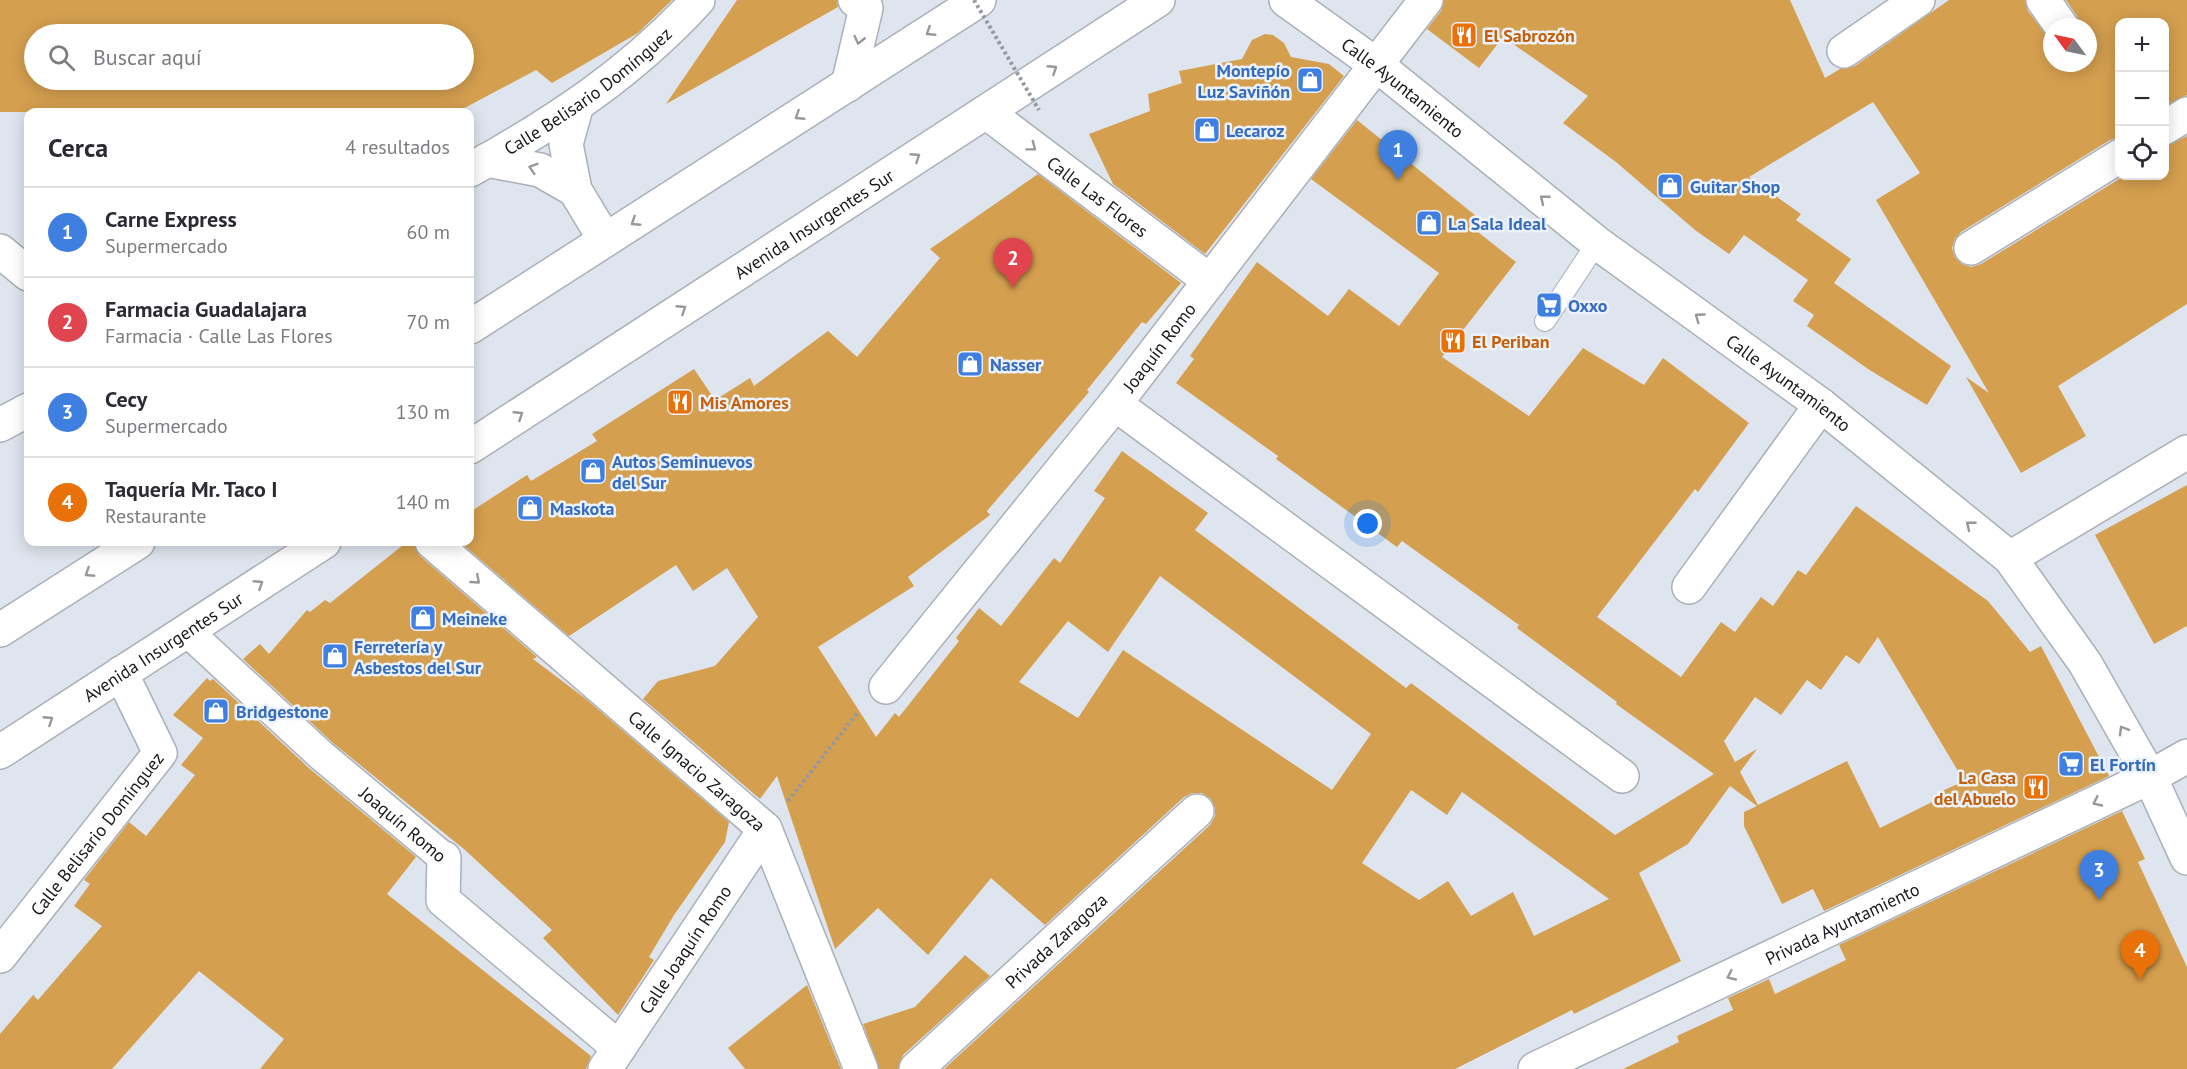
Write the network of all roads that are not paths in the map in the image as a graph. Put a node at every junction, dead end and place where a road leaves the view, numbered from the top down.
1 (698, 0) edge
2 (855, 0) edge
3 (976, 0) edge
4 (1158, 0) edge
5 (1286, 0) edge
6 (1426, 0) edge
7 (1918, 0) edge
8 (2043, 0) edge
9 (2056, 18) edge
10 (1844, 51) dead end
11 (1378, 66) junction
12 (848, 85) junction
13 (576, 108) junction
14 (986, 112) junction
15 (2187, 114) edge
16 (2167, 126) edge
17 (2115, 159) edge
18 (478, 165) edge
19 (575, 190) junction
20 (605, 240) junction
21 (1597, 243) junction
22 (1971, 248) dead end
23 (0, 251) edge
24 (24, 271) edge
25 (1210, 281) junction
26 (1545, 321) dead end
27 (474, 324) edge
28 (1115, 404) junction
29 (1821, 405) junction
30 (24, 412) edge
31 (0, 425) edge
32 (474, 444) edge
33 (2187, 453) edge
34 (132, 546) edge
35 (318, 546) edge
36 (437, 546) edge
37 (2010, 558) junction
38 (1689, 587) dead end
39 (0, 630) edge
40 (187, 631) junction
41 (121, 673) junction
42 (874, 697) road end
43 (0, 752) edge
44 (2187, 756) edge
45 (1622, 776) dead end
46 (2150, 777) junction
47 (1197, 811) dead end
48 (765, 829) junction
49 (444, 858) joint
50 (2187, 858) edge
51 (0, 956) edge
52 (612, 1059) edge
53 (861, 1069) edge
54 (916, 1069) edge
55 (1535, 1069) edge

1 - 13 street, Calle Belisario Domínguez
2 -> 12 street
3 -> 12 street
14 -> 4 street, Avenida Insurgentes Sur
5 - 11 street, Calle Ayuntamiento
6 - 11 street, Joaquín Romo
7 - 10 street
8 - 9 street
21 -> 11 street, Calle Ayuntamiento
11 - 25 street, Joaquín Romo
12 -> 20 street
13 - 18 street, Calle Belisario Domínguez
13 - 19 street
14 -> 25 street, Calle Las Flores
32 -> 14 street, Avenida Insurgentes Sur
15 - 16 street
17 - 22 street
19 -> 18 street
19 - 20 street
20 - 27 street
21 - 26 lane
29 -> 21 street, Calle Ayuntamiento
23 - 24 street
25 - 28 street, Joaquín Romo
28 - 42 street, Joaquín Romo
28 - 45 street
37 -> 29 street, Calle Ayuntamiento
29 - 38 street
30 - 31 street
33 - 37 street
34 -> 39 street
40 -> 35 street, Avenida Insurgentes Sur
36 -> 48 street, Calle Ignacio Zaragoza
46 -> 37 street, Calle Ayuntamiento
40 - 41 street, Avenida Insurgentes Sur
40 - 49 street, Joaquín Romo
43 -> 41 street, Avenida Insurgentes Sur
41 - 51 street, Calle Belisario Domínguez
44 - 46 street, Privada Ayuntamiento
46 - 50 street, Calle Ayuntamiento
46 -> 55 street, Privada Ayuntamiento
47 - 54 street, Privada Zaragoza
48 - 52 street, Calle Joaquín Romo
48 - 53 street, Calle Ignacio Zaragoza
49 - 52 street, Joaquín Romo

